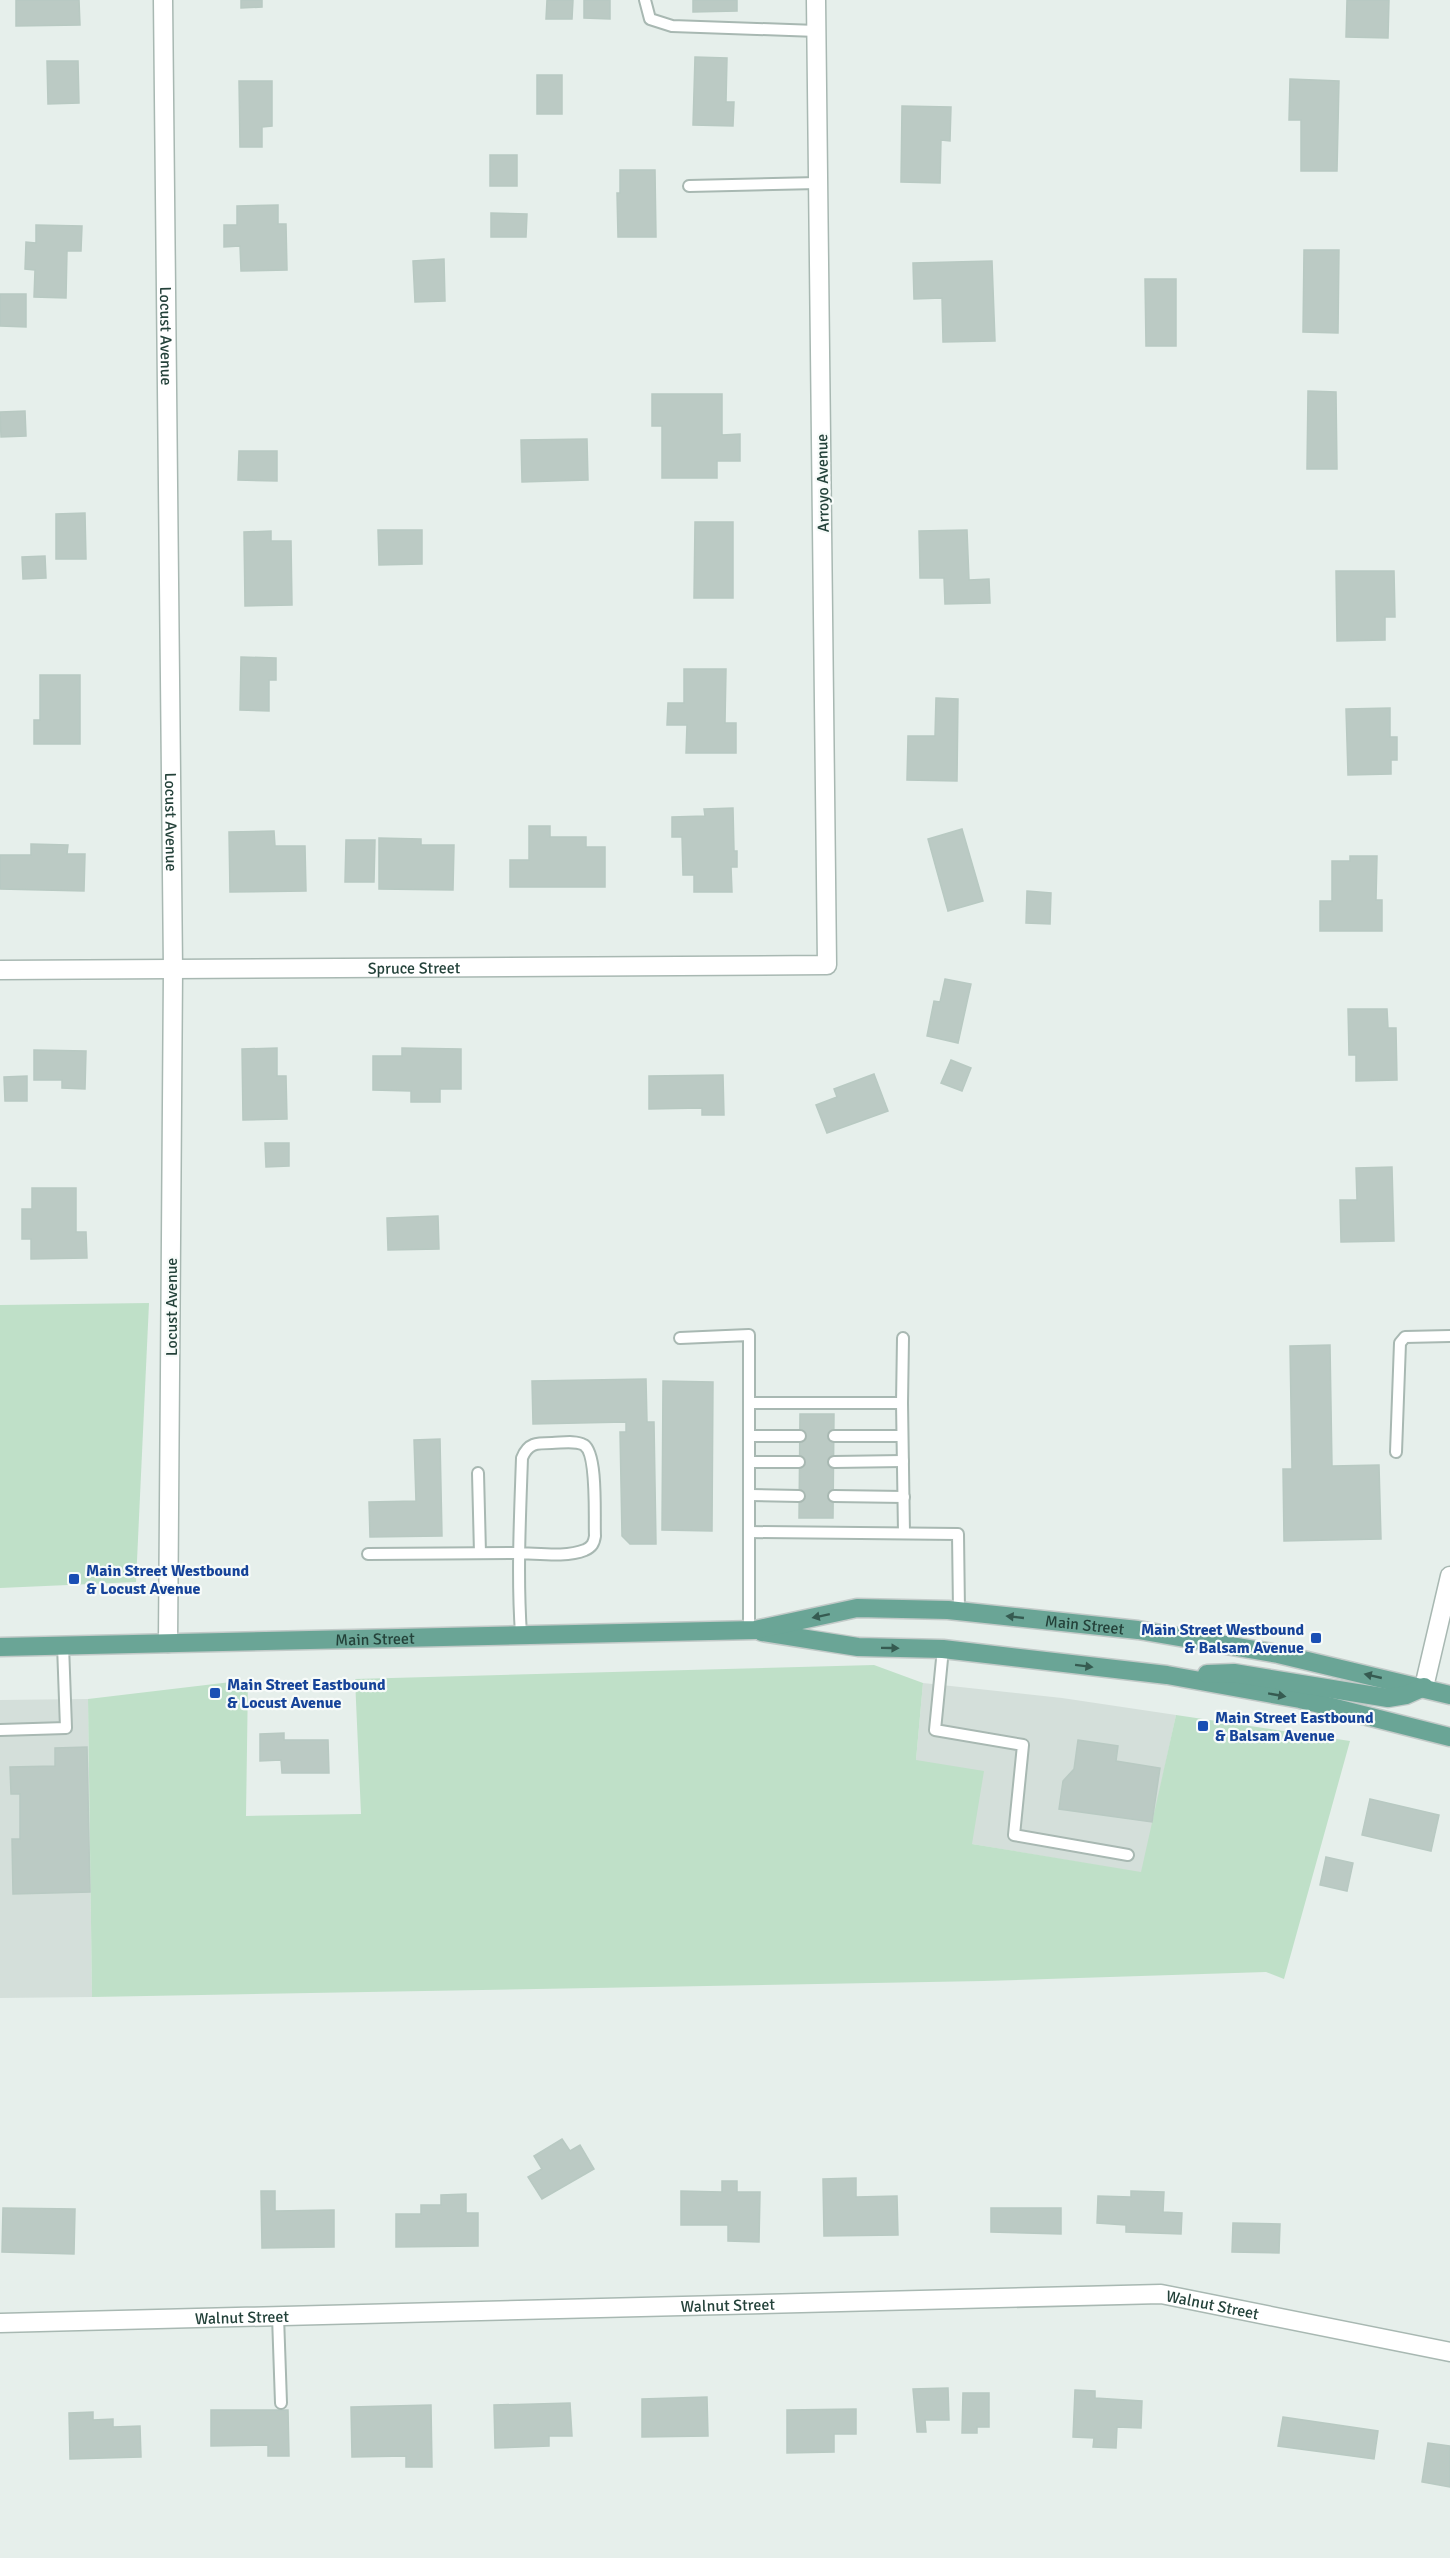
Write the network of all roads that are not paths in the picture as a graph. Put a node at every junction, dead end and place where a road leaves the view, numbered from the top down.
1 (163, 0) edge
2 (645, 0) edge
3 (816, 0) edge
4 (817, 31) junction
5 (819, 183) junction
6 (689, 186) dead end
7 (827, 965) joint
8 (0, 970) edge
9 (173, 970) junction
10 (1450, 1336) edge
11 (680, 1338) dead end
12 (903, 1338) dead end
13 (750, 1403) junction
14 (902, 1403) junction
15 (750, 1436) junction
16 (800, 1436) dead end
17 (834, 1436) dead end
18 (902, 1436) junction
19 (1396, 1452) dead end
20 (903, 1461) junction
21 (750, 1462) junction
22 (799, 1462) dead end
23 (834, 1462) dead end
24 (478, 1473) dead end
25 (750, 1495) junction
26 (799, 1496) dead end
27 (834, 1496) dead end
28 (904, 1497) junction
29 (749, 1532) junction
30 (904, 1533) junction
31 (480, 1553) junction
32 (520, 1553) junction
33 (368, 1554) dead end
34 (1450, 1576) edge
35 (959, 1611) junction
36 (749, 1630) junction
37 (521, 1634) junction
38 (168, 1643) junction
39 (63, 1645) junction
40 (0, 1647) edge
41 (943, 1649) junction
42 (1167, 1675) junction
43 (1424, 1688) junction
44 (1450, 1695) edge
45 (0, 1730) edge
46 (1450, 1737) edge
47 (1128, 1855) dead end
48 (278, 2316) junction
49 (0, 2323) edge
50 (1450, 2352) edge
51 (281, 2403) dead end

1 - 9 street, Locust Avenue
2 - 4 lane
3 - 4 street, Arroyo Avenue
4 - 5 street, Arroyo Avenue
5 - 6 lane
5 - 7 street, Arroyo Avenue
7 - 9 street, Spruce Street
8 - 9 street, Spruce Street
9 - 38 street, Locust Avenue
10 - 19 lane
11 - 13 lane
12 - 14 lane
13 - 14 lane
13 - 15 lane
14 - 18 lane
15 - 16 lane
15 - 21 lane
17 - 18 lane
18 - 20 lane
20 - 23 lane
20 - 28 lane
21 - 22 lane
21 - 25 lane
24 - 31 lane
25 - 26 lane
25 - 29 lane
27 - 28 lane
28 - 30 lane
29 - 30 lane
29 - 36 lane
30 - 35 lane
31 - 32 lane
31 - 33 lane
32 - 32 lane
32 - 37 lane
34 - 43 street
35 -> 36 main road, Main Street
43 -> 35 main road, Main Street
36 - 37 main road, Main Street
36 -> 41 main road, Main Street
37 - 38 main road, Main Street
38 - 39 main road, Main Street
39 - 40 main road, Main Street
39 - 45 lane
41 -> 42 main road, Main Street
41 - 47 lane
42 - 43 main road
42 -> 46 main road, Main Street
43 - 44 main road, Main Street
48 - 49 street, Walnut Street
48 - 50 street, Walnut Street
48 - 51 lane

